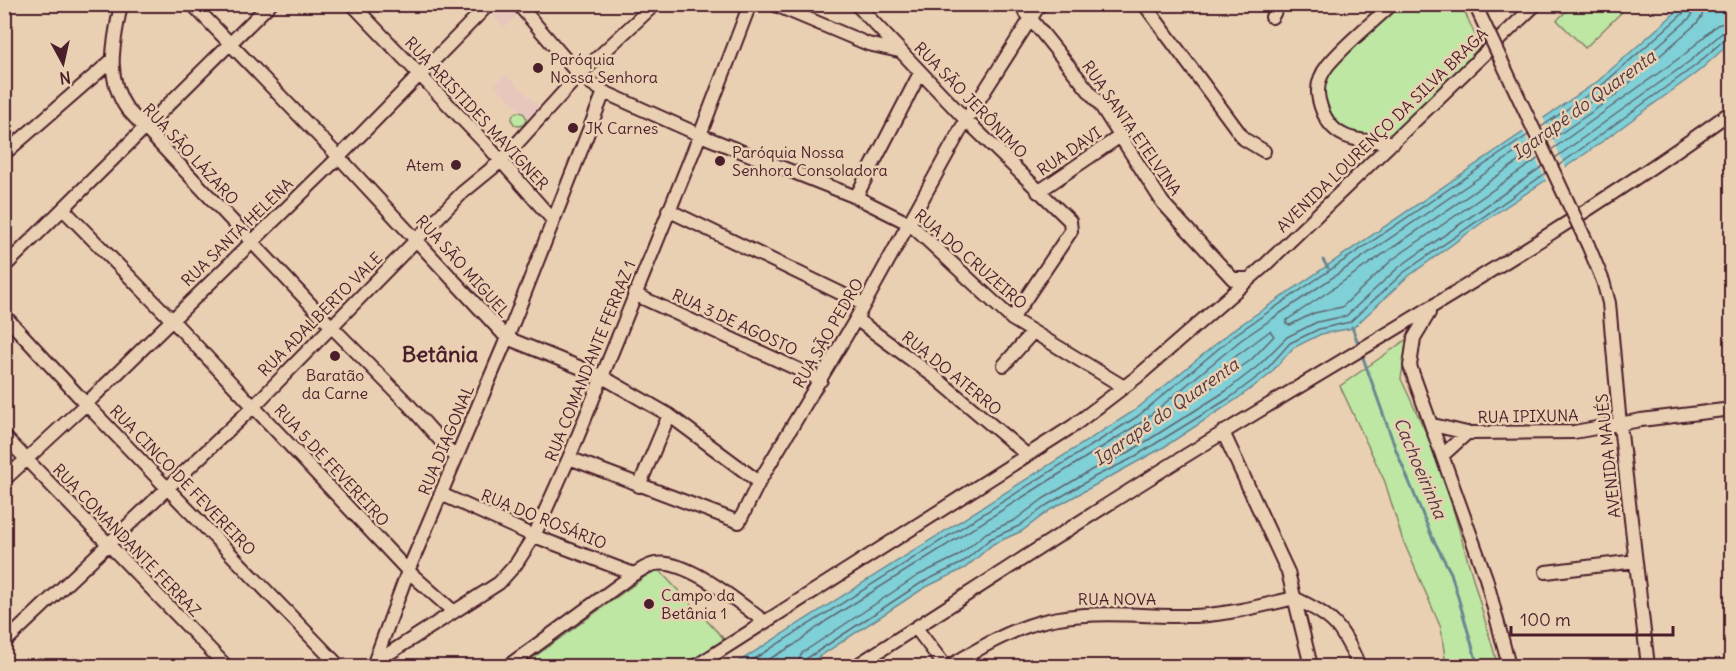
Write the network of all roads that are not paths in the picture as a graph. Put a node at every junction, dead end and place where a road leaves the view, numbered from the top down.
1 (121, 4) edge
2 (192, 4) edge
3 (270, 4) edge
4 (352, 4) edge
5 (489, 4) edge
6 (518, 4) edge
7 (655, 4) edge
8 (750, 4) edge
9 (773, 4) edge
10 (1019, 4) edge
11 (1041, 4) edge
12 (1144, 4) edge
13 (1279, 4) edge
14 (1536, 4) edge
15 (859, 5) edge
16 (1392, 5) edge
17 (1476, 8) edge
18 (1032, 18) junction
19 (1272, 18) dead end
20 (230, 44) junction
21 (899, 51) junction
22 (111, 61) junction
23 (920, 73) junction
24 (419, 74) junction
25 (579, 75) junction
26 (604, 93) junction
27 (1731, 111) edge
28 (966, 120) junction
29 (143, 129) junction
30 (700, 135) junction
31 (1119, 137) junction
32 (1394, 142) junction
33 (1264, 151) dead end
34 (4, 154) edge
35 (339, 157) junction
36 (501, 161) junction
37 (1038, 192) junction
38 (856, 197) junction
39 (63, 209) junction
40 (668, 210) junction
41 (552, 219) junction
42 (910, 224) junction
43 (418, 240) junction
44 (251, 241) junction
45 (4, 267) edge
46 (1250, 279) junction
47 (634, 294) junction
48 (863, 304) junction
49 (1432, 309) junction
50 (4, 315) edge
51 (171, 319) junction
52 (856, 319) junction
53 (1012, 319) junction
54 (330, 325) junction
55 (1032, 333) junction
56 (507, 338) junction
57 (1004, 365) dead end
58 (601, 376) junction
59 (821, 380) junction
60 (1124, 387) junction
61 (86, 404) junction
62 (254, 406) junction
63 (1731, 409) edge
64 (669, 415) junction
65 (1433, 425) junction
66 (1620, 425) junction
67 (1223, 432) junction
68 (1467, 433) junction
69 (4, 436) edge
70 (1444, 454) junction
71 (1027, 455) junction
72 (455, 457) junction
73 (26, 458) junction
74 (569, 458) junction
75 (4, 480) edge
76 (759, 482) junction
77 (639, 486) junction
78 (167, 487) junction
79 (441, 494) junction
80 (534, 536) junction
81 (108, 543) junction
82 (1636, 561) junction
83 (408, 571) junction
84 (1546, 572) dead end
85 (634, 573) junction
86 (1294, 598) junction
87 (454, 612) junction
88 (765, 622) junction
89 (916, 628) junction
90 (4, 643) edge
91 (373, 665) edge
92 (226, 666) edge
93 (339, 666) edge
94 (508, 666) edge
95 (696, 666) edge
96 (855, 666) edge
97 (945, 666) edge
98 (950, 666) edge
99 (1311, 666) edge
100 (1359, 666) edge
101 (1509, 666) edge
102 (1648, 666) edge

1 - 22 street, RUA SÃO LÁZARO
2 - 20 street, RUA SÃO MIGUEL
3 - 20 street
4 - 24 street, RUA ARISTIDES MAVIGNER
5 - 24 street, RUA SANTA HELENA
6 - 25 street, RUA DO CRUZEIRO
7 - 25 street, RUA ADALBERTO VALE
8 - 30 street, RUA COMANDANTE FERRAZ 1
9 - 21 street
10 - 18 street, RUA SANTA ETELVINA
11 - 18 street, RUA SÃO PEDRO
12 - 33 street
13 - 19 street
14 - 32 street, AVENIDA LOURENÇO DA SILVA BRAGA
15 - 21 street, RUA SÃO JERÔNIMO
16 - 32 street
17 - 66 street, AVENIDA MAUÉS, bridge
18 - 28 street, RUA SÃO PEDRO
18 - 31 street, RUA SANTA ETELVINA
20 - 29 street
20 - 35 street, RUA SÃO MIGUEL
21 - 23 street, RUA SÃO JERÔNIMO
22 - 29 street, RUA SÃO LÁZARO
22 - 34 street
23 - 28 street, RUA SÃO JERÔNIMO
23 - 38 street
24 - 35 street, RUA SANTA HELENA
24 - 36 street, RUA ARISTIDES MAVIGNER
25 - 26 street, RUA DO CRUZEIRO
25 - 36 street, RUA ADALBERTO VALE
26 - 30 street, RUA DO CRUZEIRO
26 - 41 street, RUA DIAGONAL
27 - 49 street
28 - 37 street, RUA SÃO JERÔNIMO
28 - 42 street, RUA SÃO PEDRO
29 - 39 street
29 - 44 street, RUA SÃO LÁZARO
30 - 38 street, RUA DO CRUZEIRO
30 - 40 street, RUA COMANDANTE FERRAZ 1
31 - 37 street, RUA DAVI
31 - 46 street, RUA SANTA ETELVINA
32 - 46 street, AVENIDA LOURENÇO DA SILVA BRAGA
35 - 43 street, RUA SÃO MIGUEL
35 - 44 street, RUA SANTA HELENA
36 - 41 street, RUA ARISTIDES MAVIGNER
36 - 43 street, RUA ADALBERTO VALE
37 - 53 street, RUA SÃO JERÔNIMO
38 - 42 street, RUA DO CRUZEIRO
39 - 45 street
39 - 51 street, RUA 5 DE FEVEREIRO
40 - 47 street, RUA COMANDANTE FERRAZ 1
40 - 48 street
41 - 56 street, RUA DIAGONAL
42 - 48 street, RUA SÃO PEDRO
42 - 53 street, RUA DO CRUZEIRO
43 - 54 street, RUA ADALBERTO VALE
43 - 56 street, RUA SÃO MIGUEL
44 - 51 street, RUA SANTA HELENA
44 - 54 street, RUA SÃO LÁZARO
46 - 60 street, AVENIDA LOURENÇO DA SILVA BRAGA
47 - 58 street, RUA COMANDANTE FERRAZ 1
47 - 59 street, RUA 3 DE AGOSTO
48 - 52 street, RUA SÃO PEDRO
49 - 65 street
49 - 67 street
50 - 61 street, RUA CINCO DE FEVEREIRO
51 - 61 street, RUA SANTA HELENA
51 - 62 street, RUA 5 DE FEVEREIRO
52 - 59 street, RUA SÃO PEDRO
52 - 71 street, RUA DO ATERRO
53 - 55 street, RUA DO CRUZEIRO
54 - 62 street, RUA ADALBERTO VALE
54 - 72 street, RUA SÃO LÁZARO
55 - 57 street
55 - 60 street, RUA DO CRUZEIRO
56 - 58 street, RUA SÃO MIGUEL
56 - 72 street, RUA DIAGONAL
58 - 64 street, RUA SÃO MIGUEL
58 - 74 street, RUA COMANDANTE FERRAZ 1
59 - 76 street, RUA SÃO PEDRO
60 - 71 street, AVENIDA LOURENÇO DA SILVA BRAGA
61 - 73 street, RUA SANTA HELENA
61 - 78 street, RUA CINCO DE FEVEREIRO
62 - 78 street, RUA ADALBERTO VALE
62 - 83 street, RUA 5 DE FEVEREIRO
63 - 66 street, RUA IPIXUNA
64 - 76 street, RUA SÃO MIGUEL
64 - 77 street
65 - 68 street, RUA IPIXUNA
65 - 70 street
66 - 68 street, RUA IPIXUNA
66 - 82 street, AVENIDA MAUÉS
67 - 86 street
67 - 89 street
68 - 70 street, RUA IPIXUNA
69 - 73 street, RUA COMANDANTE FERRAZ
70 - 101 street
71 - 88 street, AVENIDA LOURENÇO DA SILVA BRAGA
72 - 79 street, RUA DIAGONAL
73 - 75 street, RUA SANTA HELENA
73 - 81 street, RUA COMANDANTE FERRAZ
74 - 77 street, RUA SÃO PEDRO
74 - 80 street, RUA COMANDANTE FERRAZ 1
76 - 77 street, RUA SÃO PEDRO
78 - 81 street, RUA ADALBERTO VALE
78 - 93 street, RUA CINCO DE FEVEREIRO
79 - 80 street, RUA DO ROSÁRIO
79 - 83 street, RUA DIAGONAL
80 - 85 street, RUA DO ROSÁRIO
80 - 87 street, RUA COMANDANTE FERRAZ 1
81 - 90 street, RUA ADALBERTO VALE
81 - 92 street, RUA COMANDANTE FERRAZ
82 - 84 street
82 - 102 street, AVENIDA MAUÉS
83 - 87 street, RUA 5 DE FEVEREIRO
83 - 91 street, RUA DIAGONAL
85 - 88 street
85 - 94 street
86 - 98 street, RUA NOVA
86 - 99 street
86 - 100 street
87 - 91 street, RUA COMANDANTE FERRAZ 1
88 - 95 street, AVENIDA LOURENÇO DA SILVA BRAGA
89 - 96 street
89 - 97 street

